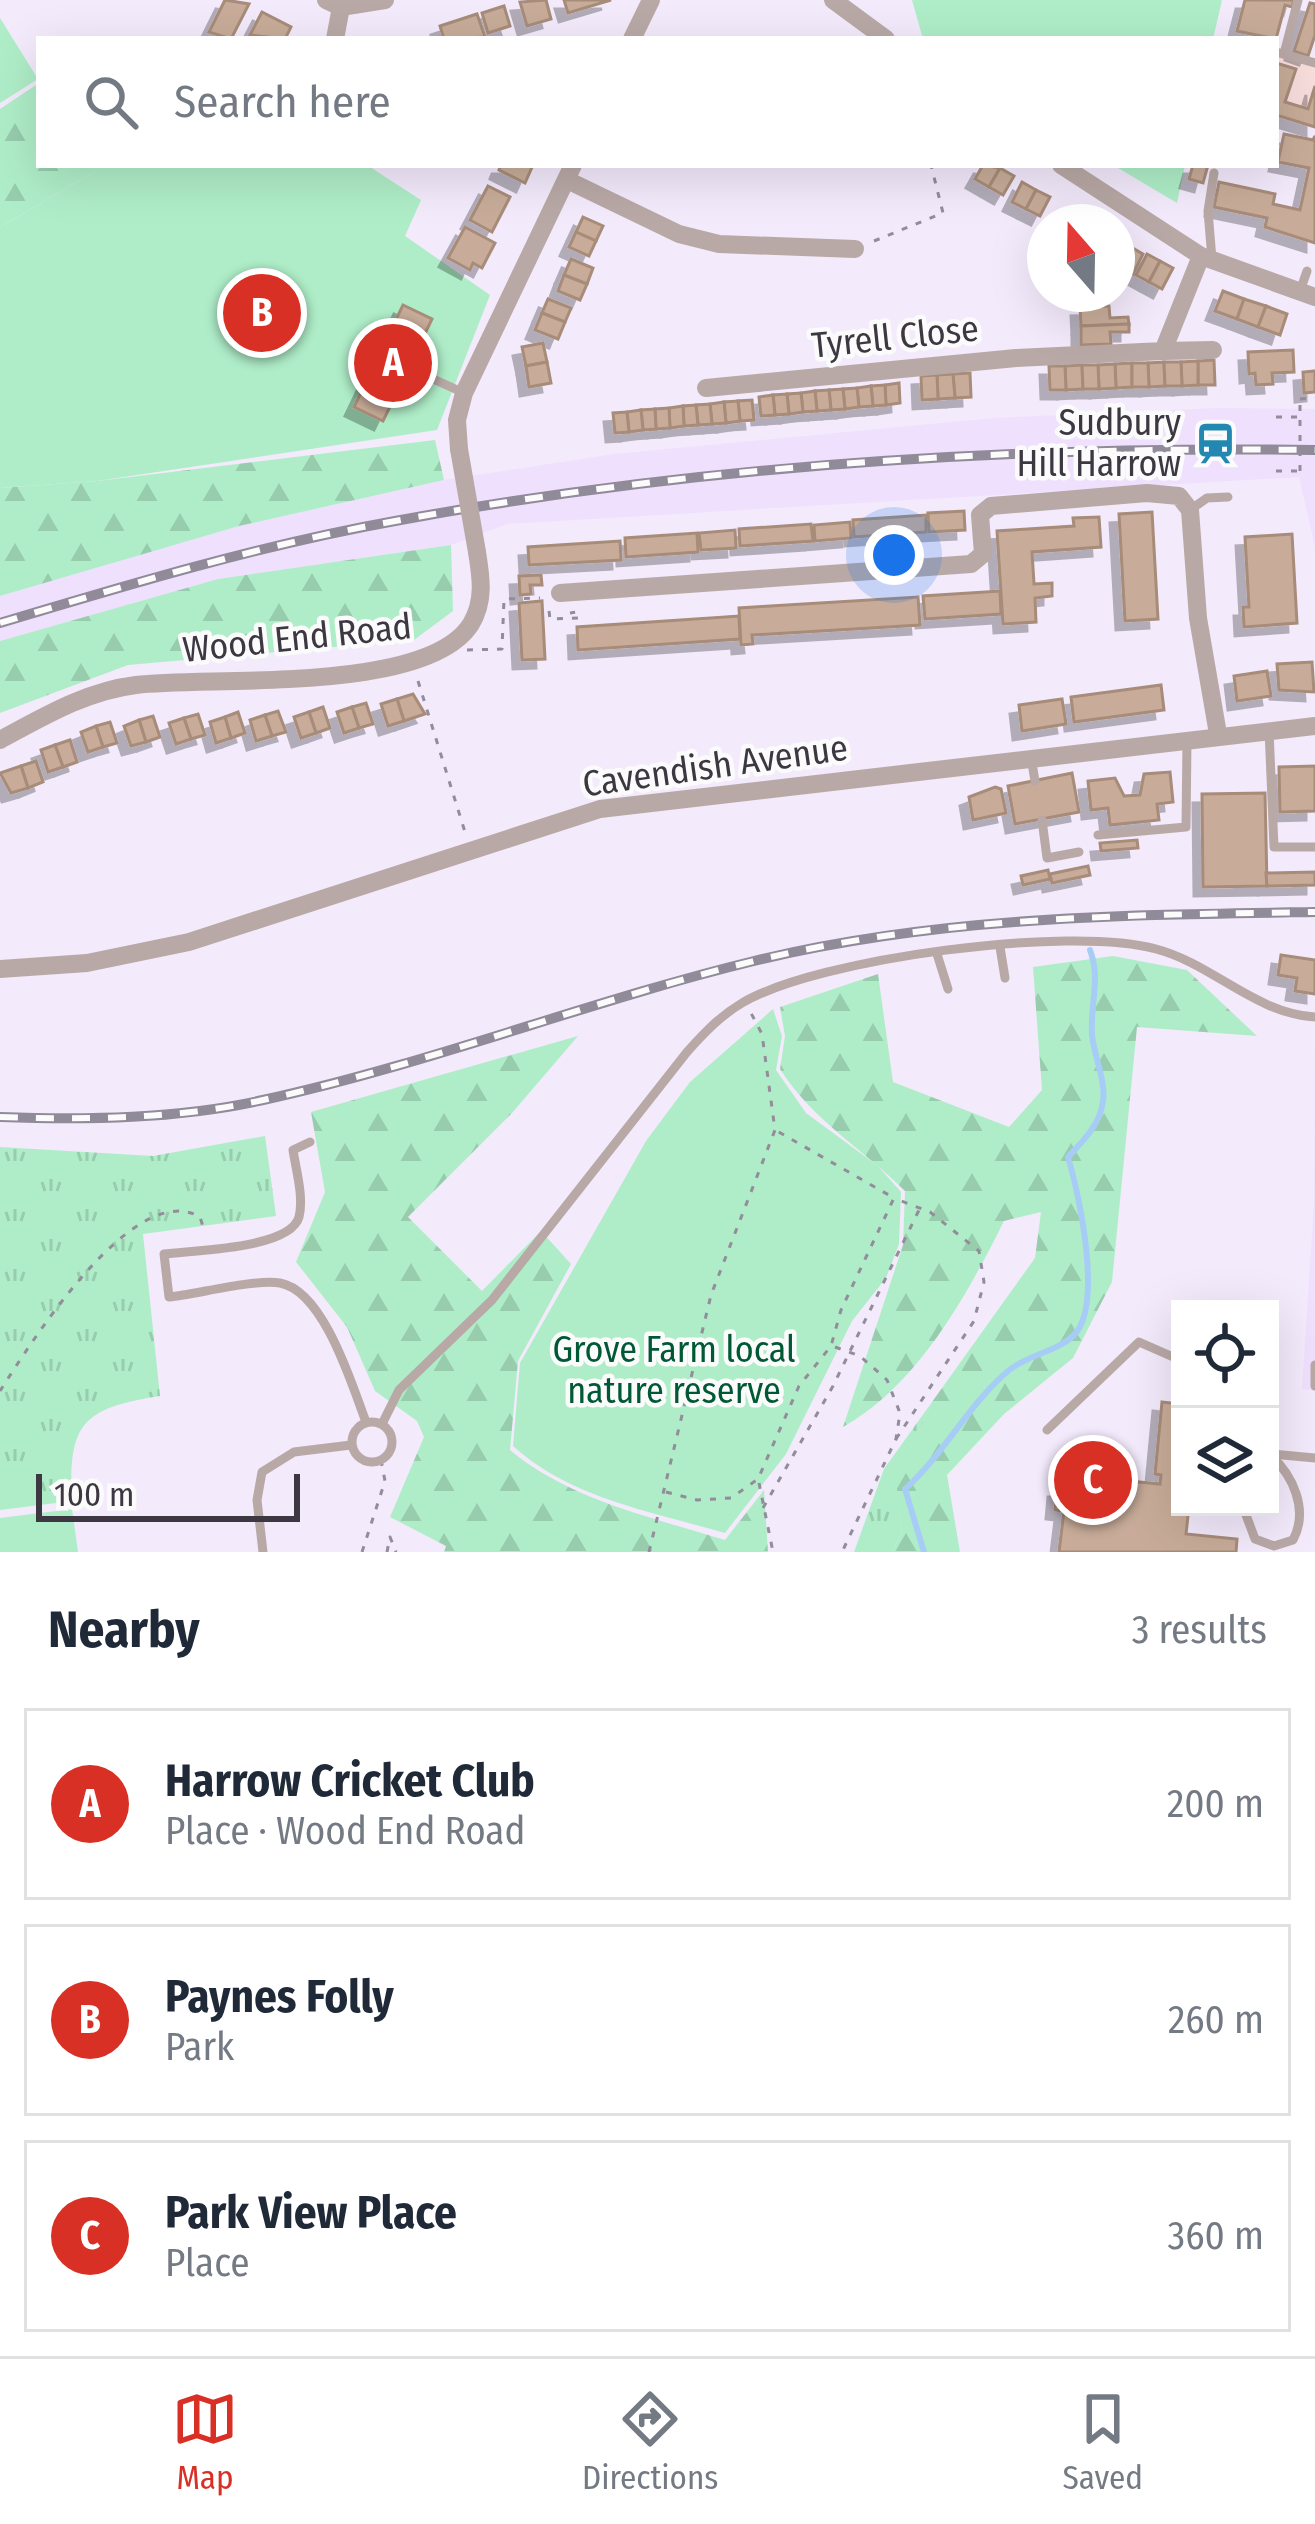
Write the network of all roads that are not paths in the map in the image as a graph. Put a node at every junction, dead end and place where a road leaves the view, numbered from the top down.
1 (385, 0) edge
2 (651, 0) edge
3 (833, 0) edge
4 (1298, 0) edge
5 (334, 3) edge
6 (335, 36) edge
7 (633, 36) edge
8 (882, 36) edge
9 (1280, 53) edge
10 (1315, 63) edge
11 (1066, 168) edge
12 (570, 172) edge
13 (1214, 173) dead end
14 (855, 248) road end
15 (1206, 258) junction
16 (1307, 271) dead end
17 (1307, 294) edge
18 (1214, 350) dead end
19 (1163, 352) junction
20 (420, 373) dead end
21 (706, 388) dead end
22 (464, 393) junction
23 (1228, 497) dead end
24 (1190, 510) junction
25 (564, 593) road end
26 (1315, 726) edge
27 (1269, 730) junction
28 (1218, 734) junction
29 (1186, 738) junction
30 (0, 740) edge
31 (1031, 757) junction
32 (1035, 781) dead end
33 (1042, 820) dead end
34 (1098, 835) dead end
35 (1315, 847) edge
36 (1079, 852) dead end
37 (1000, 946) junction
38 (937, 954) junction
39 (0, 969) edge
40 (1005, 978) dead end
41 (948, 989) dead end
42 (1315, 1017) edge
43 (310, 1142) dead end
44 (1171, 1356) edge
45 (1315, 1365) edge
46 (1315, 1386) edge
47 (366, 1422) junction
48 (382, 1424) junction
49 (1047, 1430) dead end
50 (352, 1445) junction
51 (1279, 1454) edge
52 (1315, 1458) edge
53 (1279, 1467) edge
54 (1247, 1516) edge
55 (263, 1552) edge

1 - 5 street
2 - 7 street
3 - 8 street
4 - 9 lane
5 - 6 street
9 - 10 lane
11 - 15 street
12 - 14 street
12 - 22 street, Wood End Road
13 - 15 lane
15 - 17 street
15 - 19 street
16 - 17 lane
18 - 19 street, Tyrell Close
19 - 21 street, Tyrell Close
20 - 22 lane
22 - 30 street, Wood End Road, bridge
23 - 24 lane
24 - 25 street
24 - 28 street
26 - 27 street, Cavendish Avenue
27 - 28 street, Cavendish Avenue
27 - 35 lane
28 - 29 street, Cavendish Avenue
29 - 31 street, Cavendish Avenue
29 - 34 lane
31 - 32 lane
31 - 39 street, Cavendish Avenue
33 - 36 lane
37 - 38 lane
37 - 40 lane
37 - 42 lane
38 - 41 lane
38 - 48 lane
43 - 47 lane
44 - 49 lane
45 - 46 lane
47 - 48 lane
47 - 50 lane
48 - 50 lane
50 - 55 lane
51 - 52 lane
53 - 54 lane

